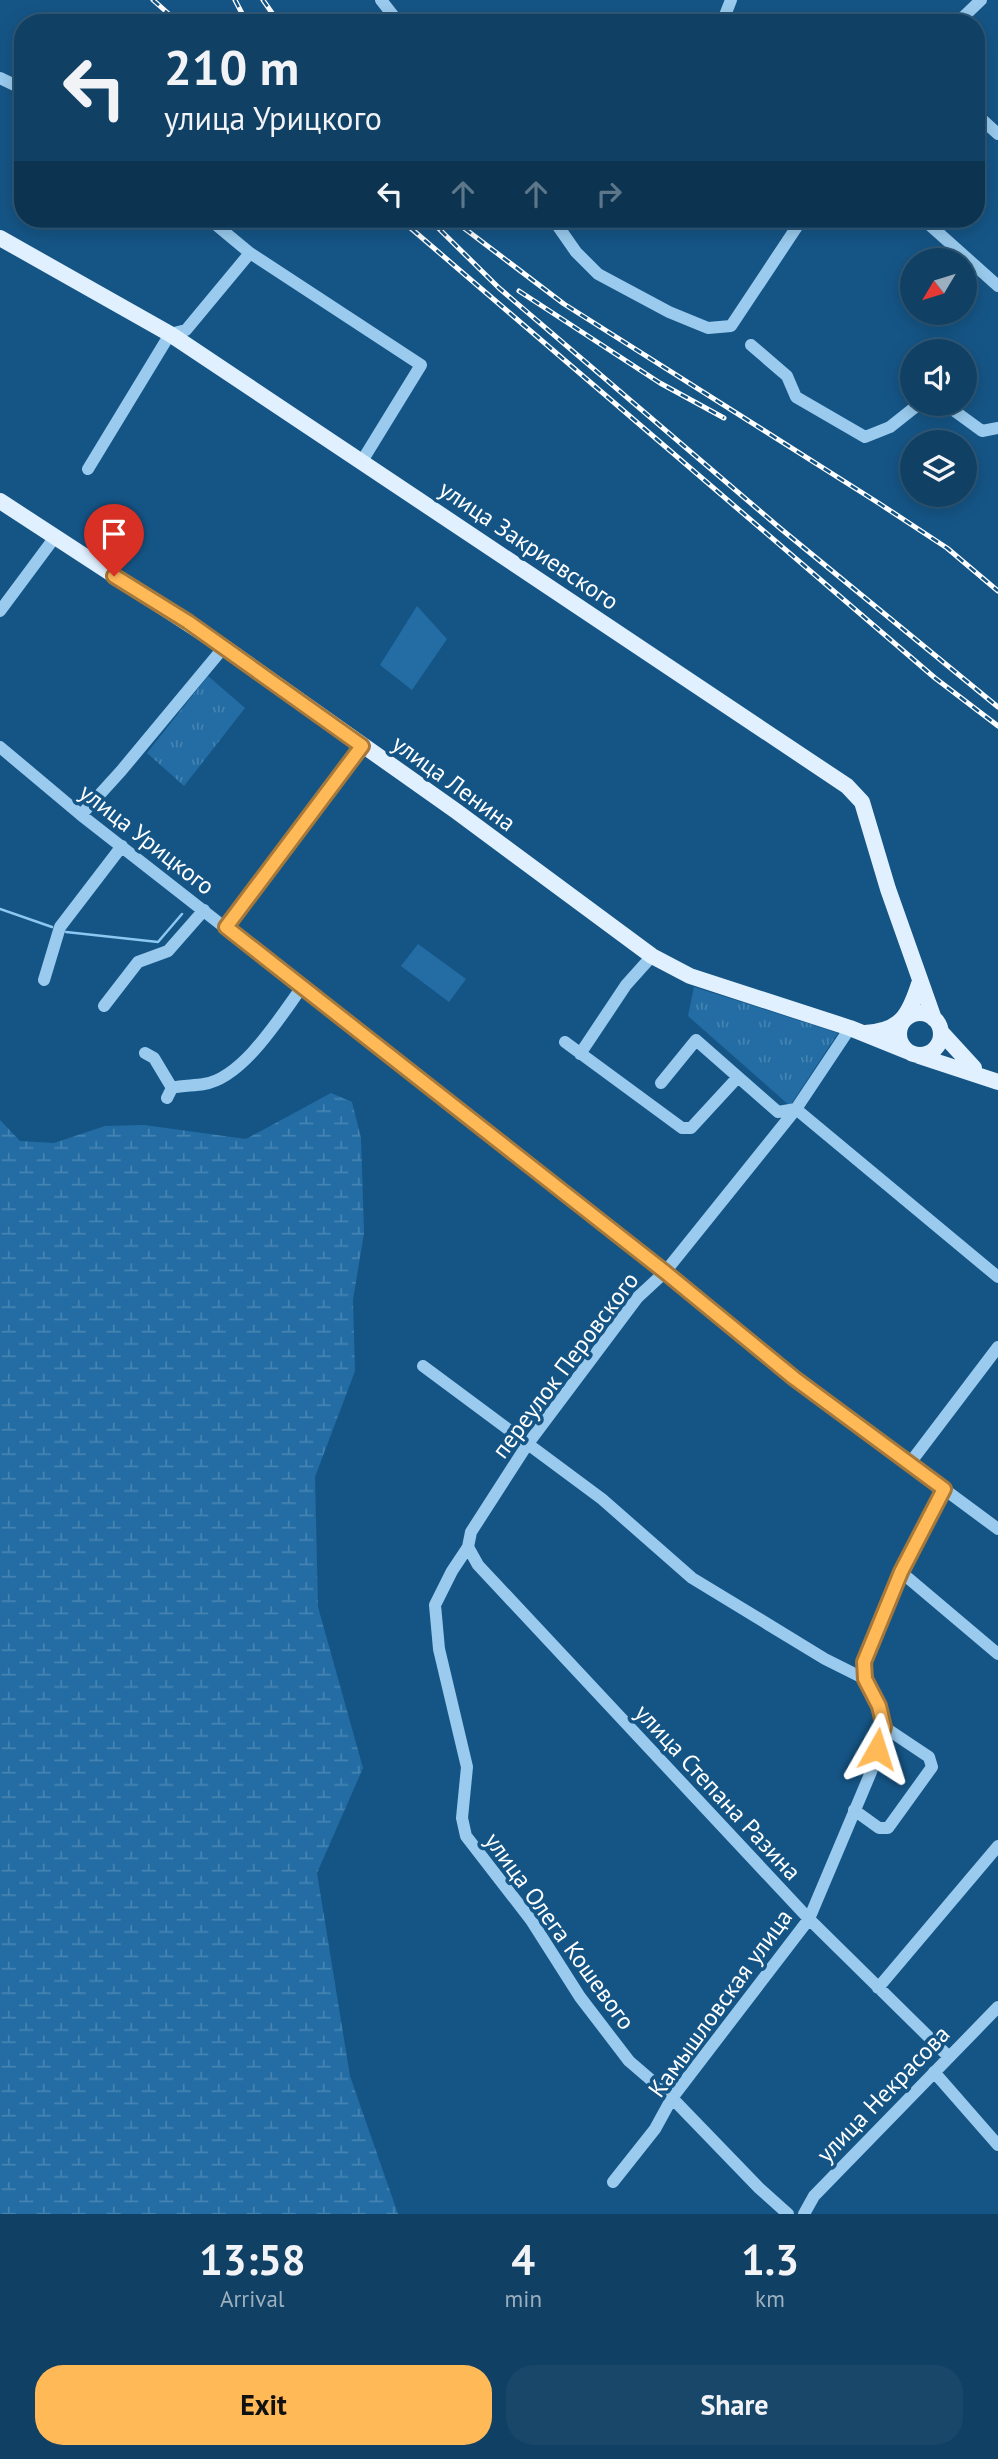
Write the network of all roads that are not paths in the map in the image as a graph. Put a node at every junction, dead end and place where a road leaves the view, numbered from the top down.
1 (381, 0) edge
2 (981, 0) edge
3 (392, 14) edge
4 (966, 14) edge
5 (985, 122) edge
6 (998, 134) edge
7 (220, 228) edge
8 (559, 228) edge
9 (796, 228) edge
10 (933, 228) edge
11 (0, 239) edge
12 (250, 253) junction
13 (998, 286) edge
14 (170, 334) junction
15 (751, 345) dead end
16 (904, 416) edge
17 (961, 416) edge
18 (998, 428) edge
19 (362, 461) junction
20 (89, 469) dead end
21 (0, 501) edge
22 (55, 537) junction
23 (0, 611) edge
24 (224, 646) junction
25 (362, 746) junction
26 (0, 747) edge
27 (81, 814) junction
28 (122, 846) junction
29 (204, 910) junction
30 (226, 927) junction
31 (652, 956) junction
32 (44, 980) dead end
33 (919, 984) junction
34 (302, 987) junction
35 (104, 1006) dead end
36 (904, 1020) junction
37 (938, 1026) junction
38 (850, 1028) junction
39 (565, 1042) dead end
40 (145, 1053) dead end
41 (580, 1054) junction
42 (913, 1054) junction
43 (981, 1074) junction
44 (738, 1077) junction
45 (998, 1082) edge
46 (661, 1083) dead end
47 (796, 1109) junction
48 (665, 1272) junction
49 (998, 1277) edge
50 (998, 1347) edge
51 (423, 1366) dead end
52 (527, 1445) junction
53 (910, 1463) junction
54 (944, 1489) junction
55 (998, 1530) edge
56 (468, 1548) junction
57 (901, 1572) junction
58 (435, 1605) joint
59 (998, 1654) edge
60 (865, 1679) junction
61 (884, 1727) junction
62 (854, 1810) junction
63 (998, 1846) edge
64 (809, 1919) junction
65 (878, 1988) junction
66 (998, 2007) edge
67 (948, 2056) junction
68 (934, 2071) junction
69 (672, 2098) junction
70 (998, 2145) edge
71 (613, 2182) dead end
72 (788, 2214) edge
73 (804, 2214) edge

1 - 3 street
2 - 4 street
5 - 6 street
7 - 12 street
8 - 9 street
10 - 13 street
11 - 14 main road, улица Закриевского
12 - 14 street
12 - 19 street
14 - 19 main road, улица Закриевского
14 - 20 street
15 - 16 street
17 - 18 street
19 - 33 main road, улица Закриевского
21 - 22 main road, улица Ленина
22 - 23 street
22 - 24 main road, улица Ленина
24 - 25 main road, улица Ленина
24 - 27 street
25 - 30 street
25 - 31 main road, улица Ленина
26 - 27 street, улица Урицкого
27 - 28 street, улица Урицкого
28 - 29 street, улица Урицкого
28 - 32 street
29 - 30 street, улица Урицкого
29 - 35 street
30 - 34 street, улица Урицкого
31 - 38 main road, улица Ленина
31 - 41 street
33 - 36 main road
33 - 37 main road, улица Закриевского
34 - 40 street
34 - 48 street, улица Урицкого
36 - 37 main road
36 - 38 main road
36 - 42 main road
37 - 42 main road
37 - 43 main road, улица Закриевского
38 - 42 main road, улица Ленина
38 - 47 street, переулок Перовского
39 - 41 street
41 - 44 street
42 - 43 main road, улица Ленина
43 - 45 main road, улица Ленина
44 - 46 street
44 - 47 street
47 - 48 street, переулок Перовского
47 - 49 street
48 - 52 street, переулок Перовского
48 - 53 street, улица Урицкого
50 - 53 street
51 - 52 street
52 - 56 street, переулок Перовского
52 - 60 street
53 - 54 street, улица Урицкого
54 - 55 street, улица Урицкого
54 - 57 street
56 - 58 street, переулок Перовского
56 - 64 street, улица Степана Разина
57 - 59 street
57 - 60 street
58 - 69 street, улица Олега Кошевого
60 - 61 street
61 - 62 street, Камышловская улица
61 - 62 street
62 - 64 street, Камышловская улица
63 - 65 street
64 - 65 street, улица Степана Разина
64 - 69 street, Камышловская улица
65 - 67 street, улица Степана Разина
66 - 67 street, улица Некрасова
67 - 68 street, улица Некрасова
68 - 70 street
68 - 73 street, улица Некрасова
69 - 71 street, Камышловская улица
69 - 72 street, улица Олега Кошевого

